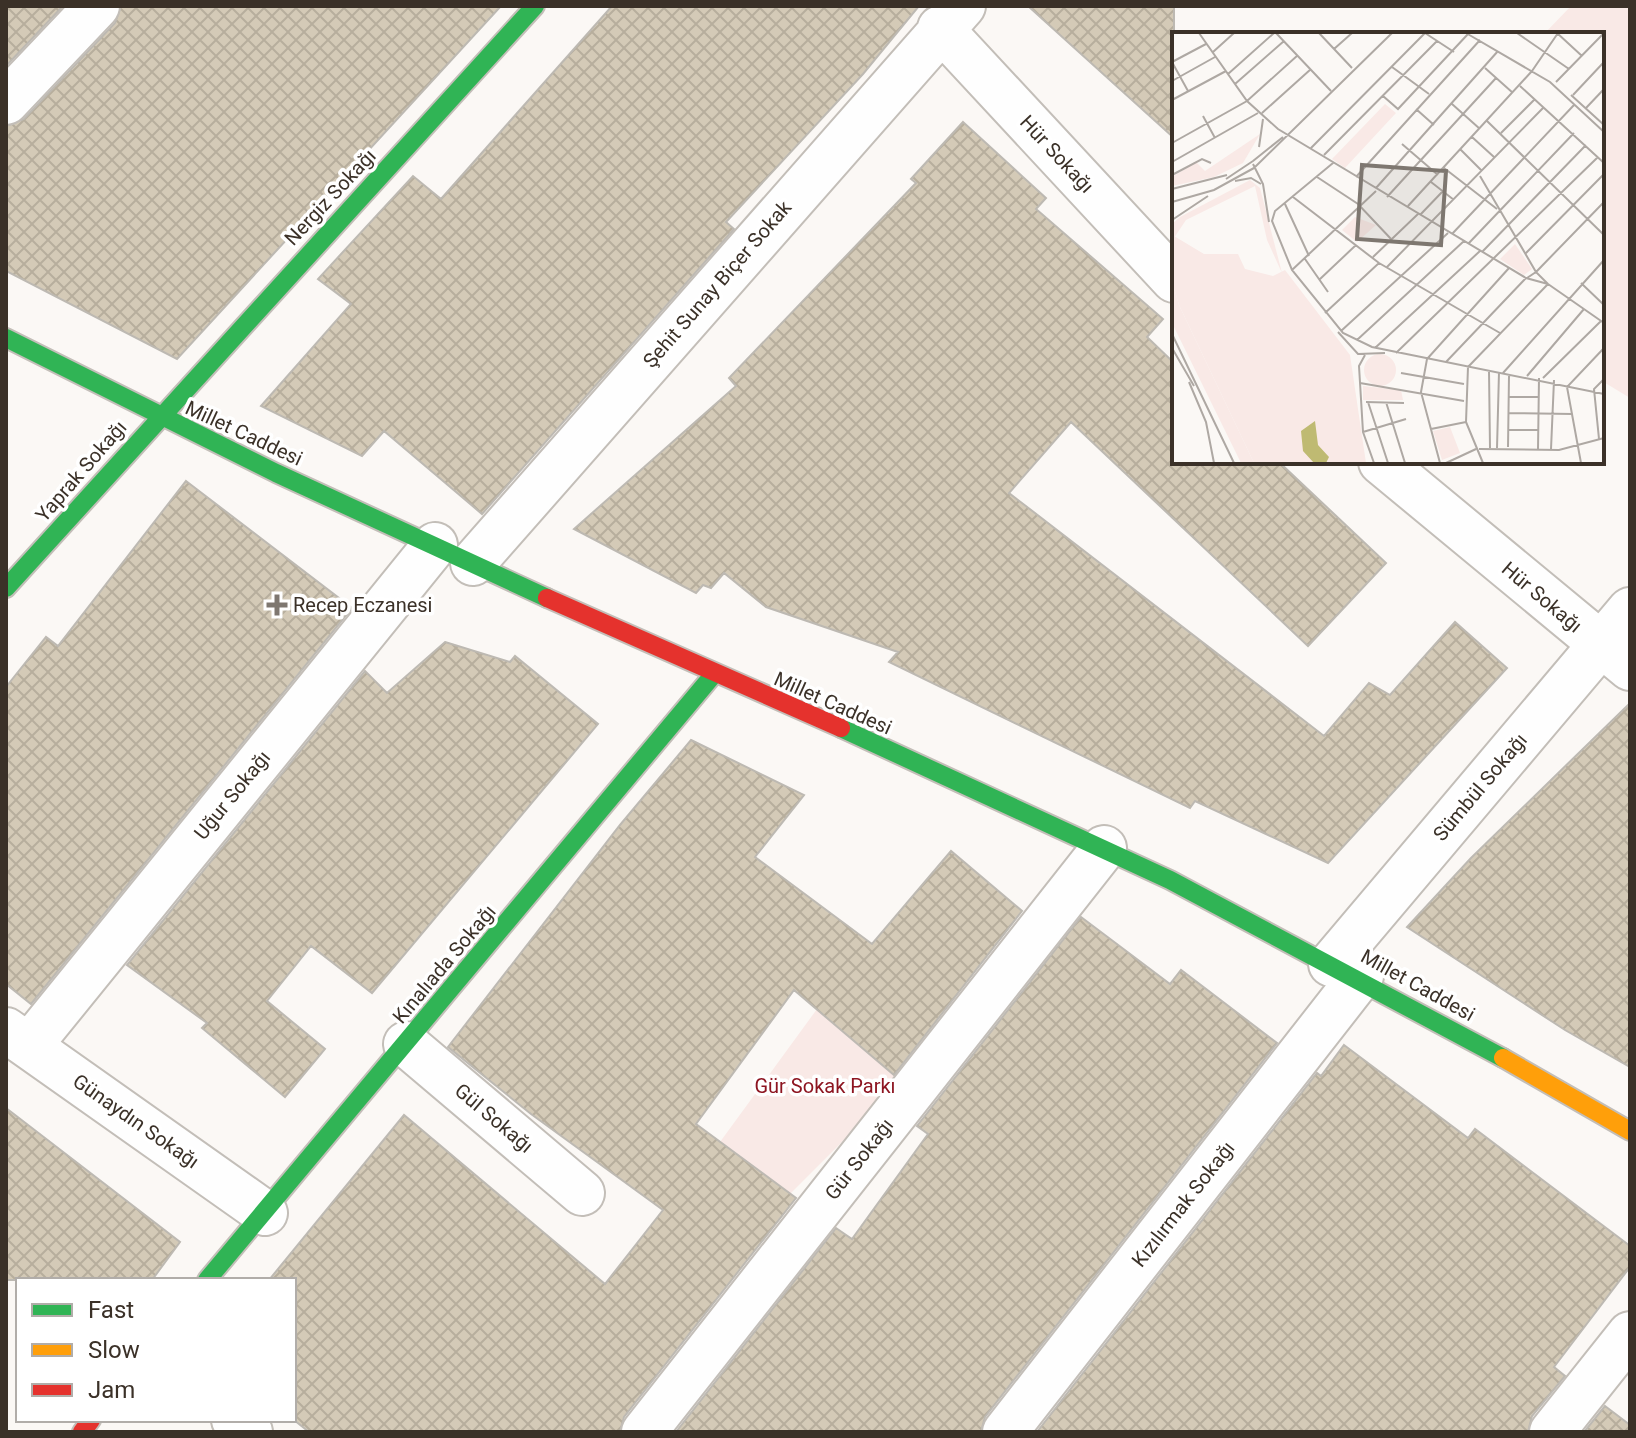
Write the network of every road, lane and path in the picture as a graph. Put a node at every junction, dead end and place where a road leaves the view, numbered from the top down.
1 (97, 6) edge
2 (535, 6) edge
3 (952, 17) edge
4 (6, 102) edge
5 (1172, 278) edge
6 (6, 338) edge
7 (157, 418) junction
8 (1383, 464) edge
9 (454, 554) junction
10 (6, 588) edge
11 (1630, 610) edge
12 (1615, 657) edge
13 (714, 674) junction
14 (1104, 848) junction
15 (1346, 970) junction
16 (18, 1038) edge
17 (406, 1044) junction
18 (1630, 1131) edge
19 (582, 1193) dead end
20 (265, 1213) junction
21 (209, 1278) edge
22 (1630, 1334) edge
23 (644, 1432) edge
24 (1005, 1432) edge
25 (1552, 1432) edge

1 - 4 street
2 - 7 main road, Nergiz Sokağı
3 - 5 street, Hür Sokağı
3 - 9 street, Şehit Sunay Biçer Sokak
6 - 7 main road, Millet Caddesi
7 - 9 main road, Millet Caddesi
7 - 10 main road, Yaprak Sokağı
8 - 12 street, Hür Sokağı
9 - 13 main road, Millet Caddesi
9 - 16 street, Uğur Sokağı
11 - 12 street, Sümbül Sokağı
12 - 15 street, Sümbül Sokağı
13 - 14 main road, Millet Caddesi
13 - 17 main road, Kınalıada Sokağı
14 - 15 main road, Millet Caddesi
14 - 23 street, Gür Sokağı
15 - 18 main road, Millet Caddesi
15 - 24 street, Kızılırmak Sokağı
16 - 20 street, Günaydın Sokağı
17 - 19 street, Gül Sokağı
17 - 20 main road, Kınalıada Sokağı
20 - 21 main road, Kınalıada Sokağı
22 - 25 street

